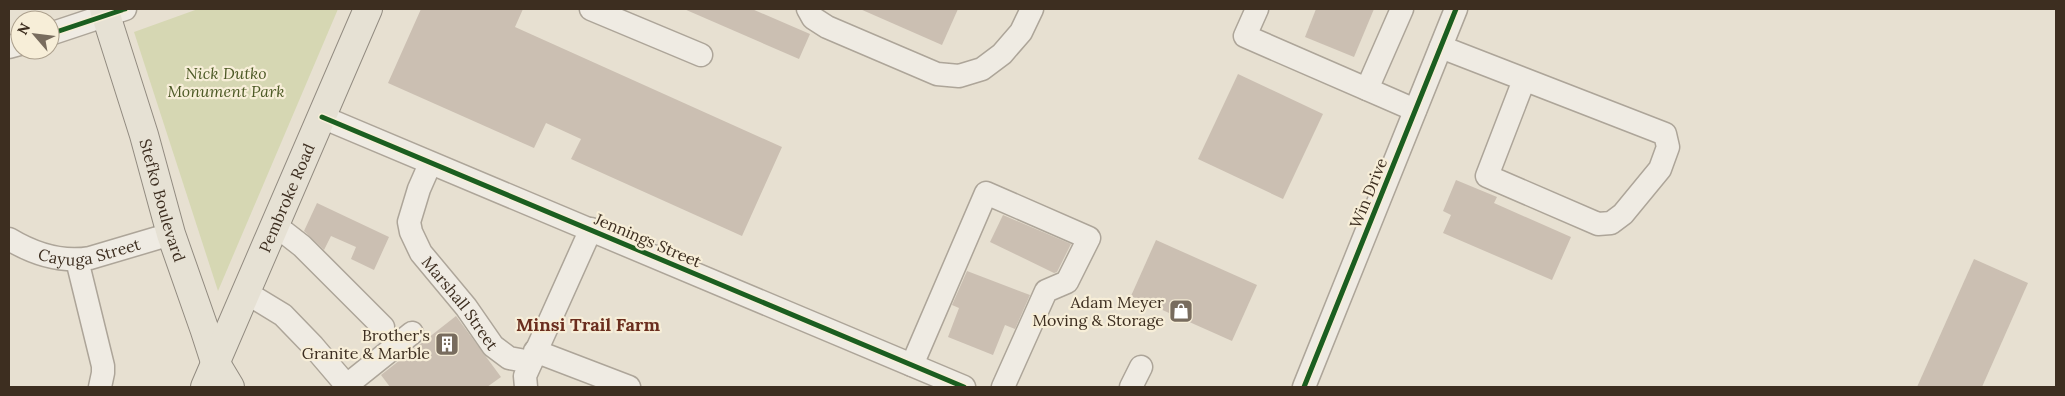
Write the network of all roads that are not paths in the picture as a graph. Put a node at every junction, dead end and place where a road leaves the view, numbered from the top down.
1 (368, 9) edge
2 (592, 9) edge
3 (808, 9) edge
4 (1032, 9) edge
5 (1257, 9) edge
6 (1402, 9) edge
7 (1456, 9) edge
8 (112, 11) edge
9 (60, 30) edge
10 (1441, 47) junction
11 (702, 56) dead end
12 (1524, 80) junction
13 (1368, 89) junction
14 (1414, 110) junction
15 (322, 117) junction
16 (430, 164) junction
17 (275, 225) junction
18 (591, 229) junction
19 (171, 234) junction
20 (9, 239) edge
21 (77, 260) junction
22 (245, 292) junction
23 (383, 327) dead end
24 (412, 333) dead end
25 (214, 362) junction
26 (912, 366) junction
27 (1141, 367) dead end
28 (525, 373) edge
29 (347, 386) edge
30 (960, 386) edge
31 (100, 387) edge
32 (204, 387) edge
33 (230, 387) edge
34 (629, 387) edge
35 (1003, 387) edge
36 (1131, 387) edge
37 (1304, 387) edge

1 - 15 main road, Pembroke Road
2 - 11 street
3 - 4 street
5 - 13 street
6 - 13 street
7 - 10 street, Win Drive
8 - 9 street
8 - 19 main road, Stefko Boulevard
10 - 12 street
10 - 14 street, Win Drive
12 - 12 street
13 - 14 street
14 - 37 street, Win Drive
15 - 16 street, Jennings Street
15 - 17 main road, Pembroke Road
16 - 18 street, Jennings Street
16 - 28 street, Marshall Street
17 - 22 main road, Pembroke Road
17 - 23 street
18 - 26 street, Jennings Street
18 - 28 street
19 - 21 street, Cayuga Street
19 - 25 main road, Stefko Boulevard
20 - 21 street, Cayuga Street
21 - 31 street
22 - 25 main road, Pembroke Road
22 - 29 street
24 - 29 street
25 - 32 main road, Pembroke Road
25 - 33 main road, Stefko Boulevard
26 - 30 street, Jennings Street
26 - 35 street
27 - 36 street
28 - 34 street, Marshall Street

